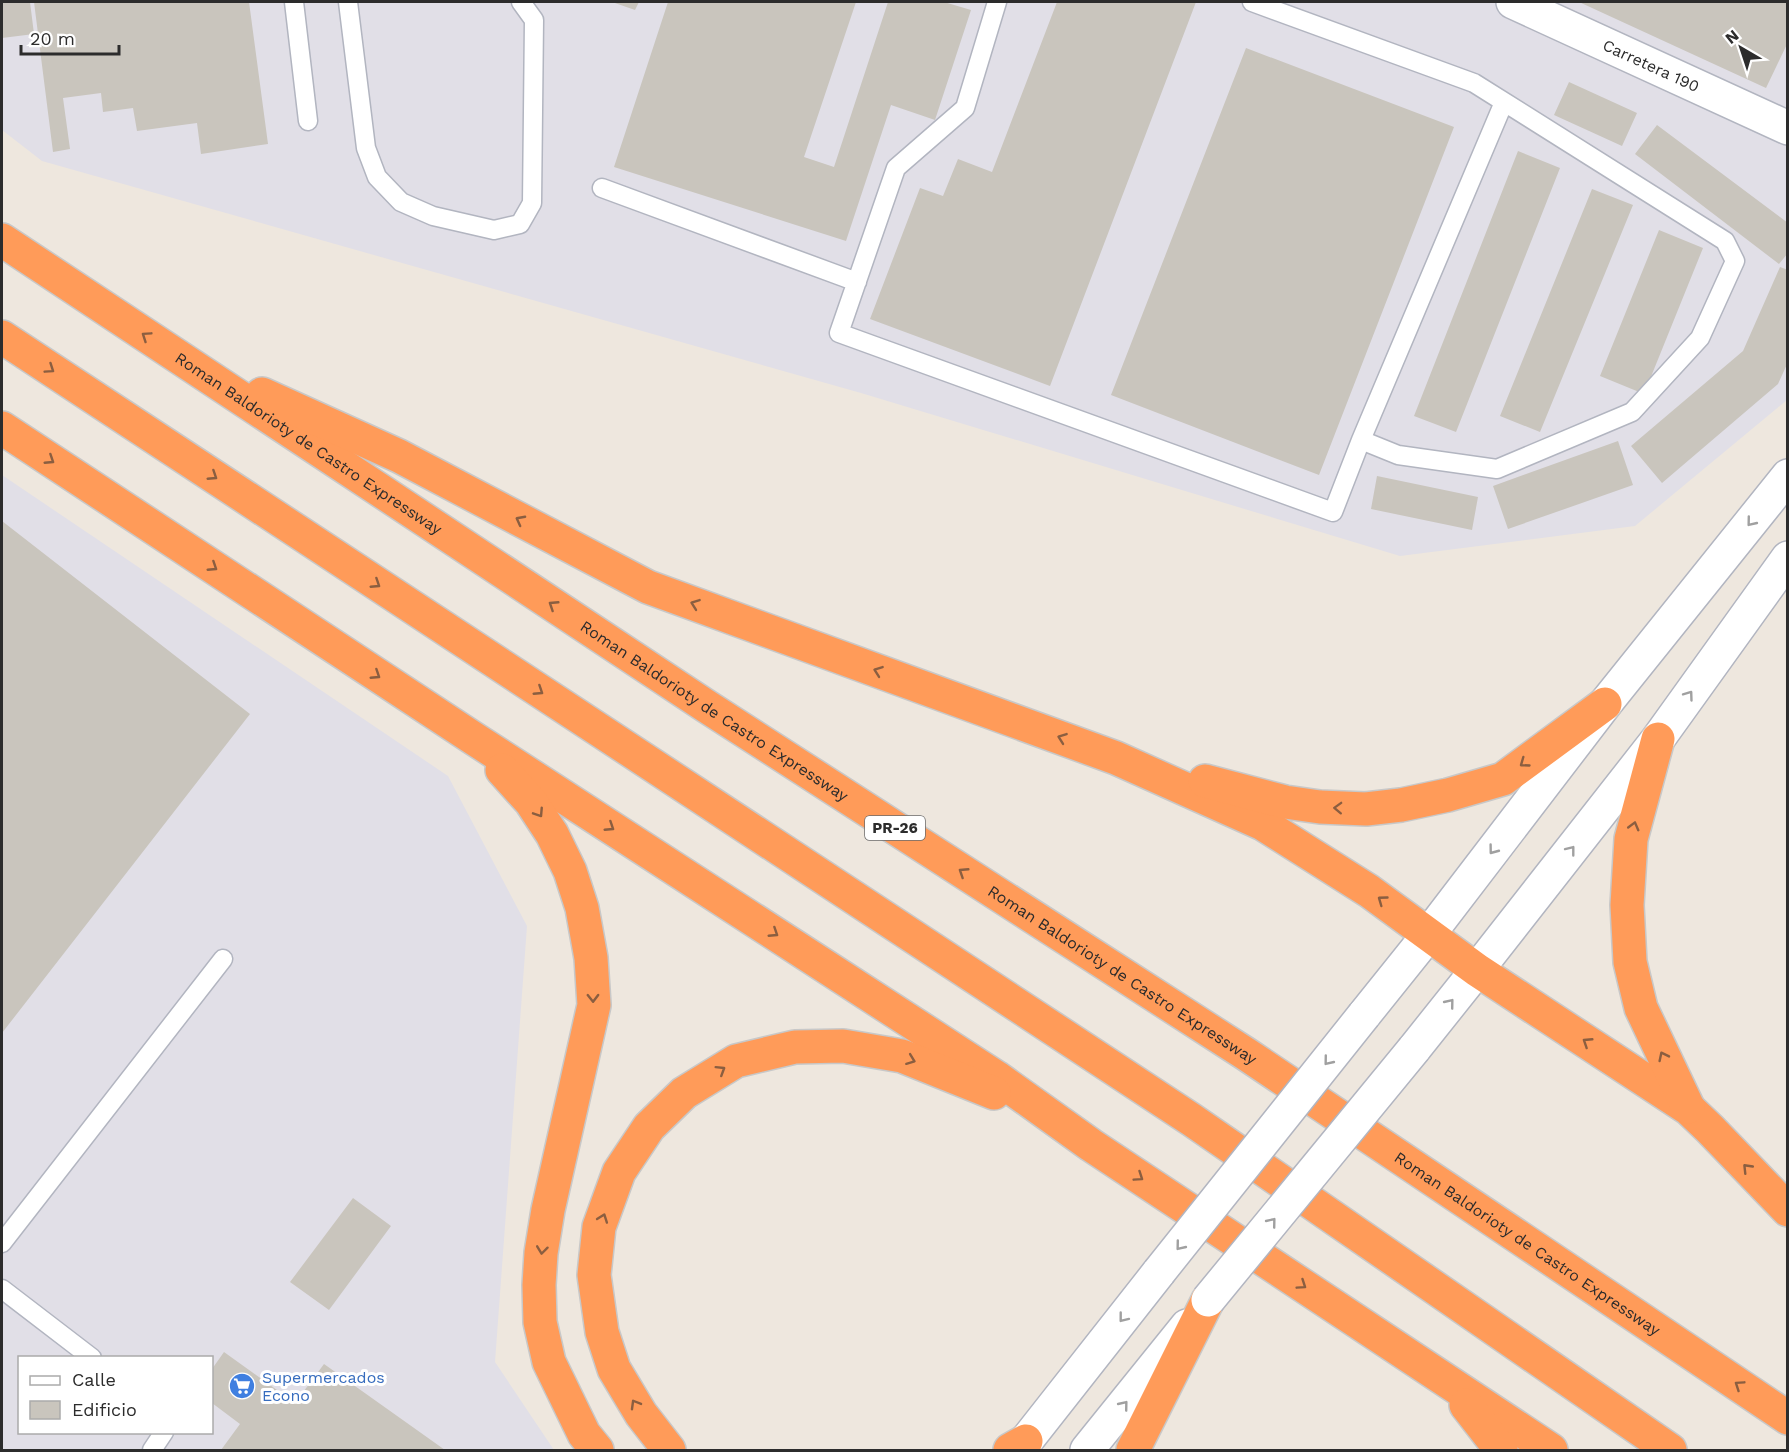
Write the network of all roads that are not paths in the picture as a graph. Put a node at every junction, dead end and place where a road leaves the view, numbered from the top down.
1 (294, 2) edge
2 (348, 2) edge
3 (521, 2) edge
4 (997, 2) edge
5 (1252, 2) edge
6 (1513, 2) edge
7 (1504, 102) junction
8 (308, 121) dead end
9 (1788, 128) edge
10 (602, 188) dead end
11 (2, 240) edge
12 (857, 282) junction
13 (2, 337) edge
14 (173, 354) junction
15 (2, 428) edge
16 (1361, 440) junction
17 (1788, 476) edge
18 (1788, 558) edge
19 (1605, 704) junction
20 (473, 738) junction
21 (1658, 739) junction
22 (1116, 758) junction
23 (1429, 934) junction
24 (223, 959) dead end
25 (1477, 970) junction
26 (1689, 1109) junction
27 (1090, 1145) junction
28 (1788, 1210) edge
29 (2, 1243) edge
30 (2, 1289) edge
31 (1208, 1300) junction
32 (89, 1356) edge
33 (1446, 1381) junction
34 (1788, 1418) edge
35 (163, 1434) edge
36 (1018, 1447) edge
37 (152, 1450) edge
38 (597, 1450) edge
39 (669, 1450) edge
40 (1087, 1450) edge
41 (1133, 1450) edge
42 (1501, 1450) edge
43 (1551, 1450) edge
44 (1670, 1450) edge

1 - 8 lane
2 - 3 lane
4 - 12 lane
5 - 7 lane
6 - 9 street, Carretera 190
7 - 16 lane
7 - 16 lane
10 - 12 lane
14 -> 11 highway, Roman Baldorioty de Castro Expressway / PR-26
12 - 16 lane
13 -> 44 highway
22 -> 14 highway
34 -> 14 highway, Roman Baldorioty de Castro Expressway / PR-26
15 -> 20 highway
17 -> 19 street
21 -> 18 street
19 -> 22 highway
19 -> 23 street
20 -> 27 highway
20 -> 38 highway
25 -> 21 street
26 -> 21 highway
23 -> 22 highway
23 - 25 highway
23 -> 36 street, bridge
24 - 29 lane
26 -> 25 highway
31 -> 25 street, bridge
28 -> 26 highway
27 -> 33 highway
39 -> 27 highway
30 - 32 lane
40 -> 31 street
31 - 41 highway
33 - 42 highway
33 - 43 highway
35 - 37 lane

